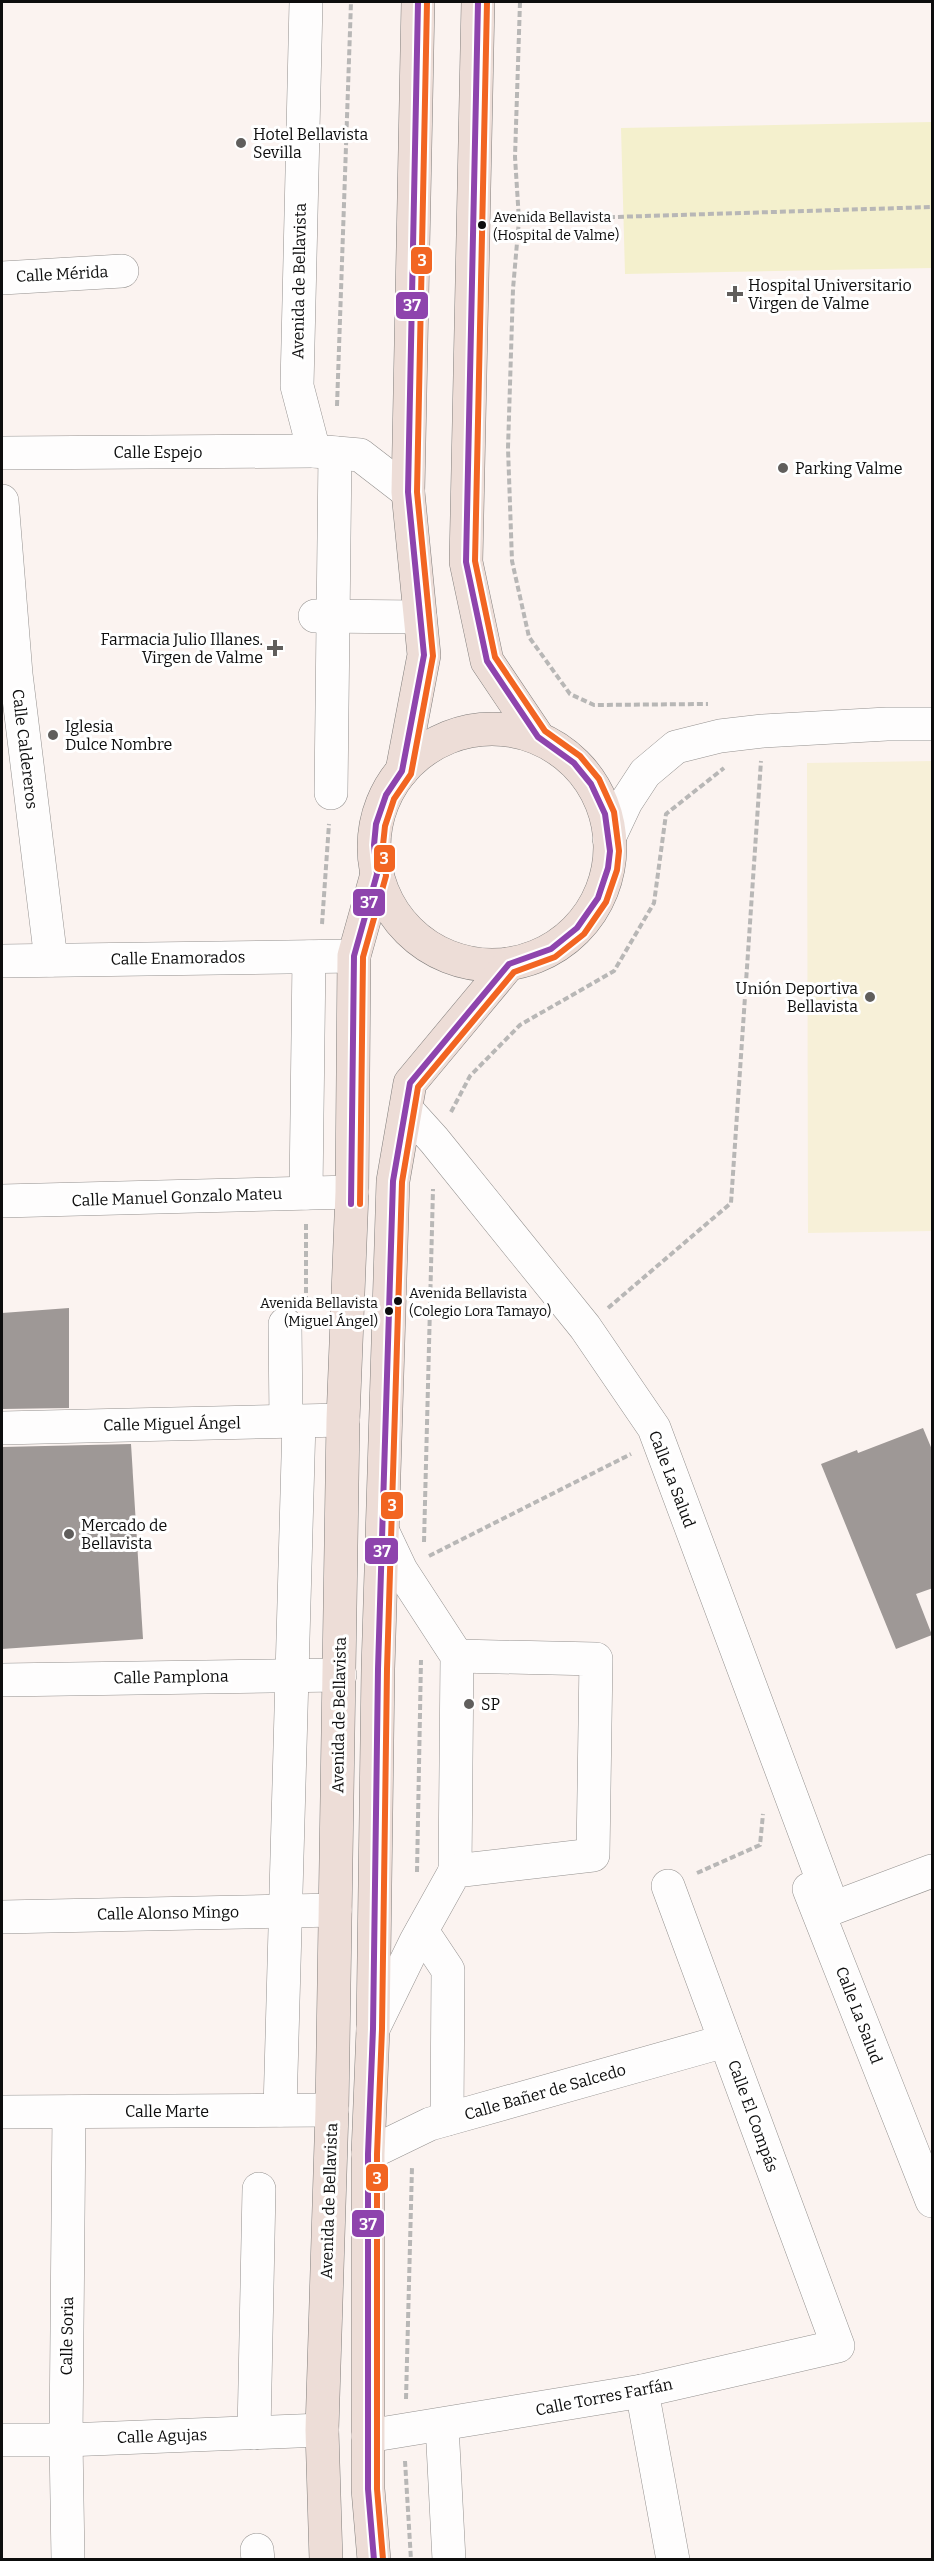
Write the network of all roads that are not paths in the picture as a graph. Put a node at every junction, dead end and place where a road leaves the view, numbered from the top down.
1 (306, 2) edge
2 (418, 2) edge
3 (478, 2) edge
4 (122, 271) dead end
5 (2, 278) edge
6 (325, 452) junction
7 (2, 453) edge
8 (408, 492) junction
9 (2, 501) edge
10 (324, 616) junction
11 (420, 616) junction
12 (9, 674) edge
13 (933, 724) edge
14 (538, 737) junction
15 (402, 771) junction
16 (331, 793) road end
17 (609, 838) junction
18 (377, 874) junction
19 (354, 956) junction
20 (309, 957) junction
21 (51, 960) junction
22 (2, 961) edge
23 (509, 964) junction
24 (406, 1109) junction
25 (352, 1192) junction
26 (306, 1193) junction
27 (2, 1201) edge
28 (285, 1324) dead end
29 (343, 1420) junction
30 (293, 1421) junction
31 (2, 1428) edge
32 (383, 1532) junction
33 (456, 1656) junction
34 (340, 1675) junction
35 (293, 1676) junction
36 (2, 1680) edge
37 (773, 1820) road end
38 (455, 1871) junction
39 (933, 1871) edge
40 (668, 1886) road end
41 (335, 1910) junction
42 (286, 1911) junction
43 (826, 1911) junction
44 (2, 1917) edge
45 (422, 1931) junction
46 (373, 2029) junction
47 (725, 2041) junction
48 (280, 2110) junction
49 (332, 2110) junction
50 (2, 2112) edge
51 (69, 2112) junction
52 (447, 2120) junction
53 (368, 2154) junction
54 (259, 2189) dead end
55 (933, 2201) edge
56 (838, 2346) joint
57 (642, 2391) junction
58 (442, 2426) junction
59 (322, 2430) junction
60 (254, 2433) junction
61 (368, 2436) junction
62 (2, 2440) edge
63 (66, 2440) junction
64 (68, 2559) edge
65 (326, 2559) edge
66 (374, 2559) edge
67 (449, 2559) edge
68 (673, 2559) edge

1 - 6 street, Avenida de Bellavista
2 - 8 main road
3 - 14 main road
4 - 5 street, Calle Mérida
6 - 7 street, Calle Espejo
6 - 8 street
6 - 10 street, Avenida de Bellavista
8 - 11 main road
9 - 12 street, Calle Caldereros
10 - 11 street
10 - 16 street, Avenida de Bellavista
11 - 15 main road
12 - 21 street, Calle Caldereros
13 - 17 street
14 - 15 main road
14 - 17 main road
15 - 18 main road
17 - 23 main road
18 - 19 main road, Avenida de Bellavista
18 - 23 main road
19 - 20 street, Calle Enamorados
19 - 25 main road, Avenida de Bellavista
20 - 21 street, Calle Enamorados
20 - 26 street
21 - 22 street, Calle Enamorados
23 - 24 main road
24 - 32 main road
24 - 43 street, Calle La Salud
25 - 26 street, Calle Manuel Gonzalo Mateu
25 - 29 main road, Avenida de Bellavista
26 - 27 street, Calle Manuel Gonzalo Mateu
28 - 30 street
29 - 30 street, Calle Miguel Ángel
29 - 34 main road, Avenida de Bellavista
30 - 31 street, Calle Miguel Ángel
30 - 35 street
32 - 33 street
32 - 46 main road
33 - 38 street
33 - 38 street
34 - 35 street, Calle Pamplona
34 - 41 main road, Avenida de Bellavista
35 - 36 street, Calle Pamplona
35 - 42 street
37 - 43 street, Calle La Salud
38 - 45 street
39 - 43 street
40 - 47 street, Calle El Compás
41 - 42 street, Calle Alonso Mingo
41 - 49 main road, Avenida de Bellavista
42 - 44 street, Calle Alonso Mingo
42 - 48 street
43 - 55 street, Calle La Salud
45 - 46 street
45 - 52 street
46 - 53 main road
47 - 52 street, Calle Bañer de Salcedo
47 - 56 street, Calle El Compás
48 - 49 street, Calle Marte
48 - 51 street, Calle Marte
49 - 59 main road, Avenida de Bellavista
50 - 51 street, Calle Marte
51 - 63 street, Calle Soria
52 - 53 street, Calle Bañer de Salcedo
53 - 61 main road
54 - 60 street
56 - 57 street, Calle Torres Farfán
57 - 58 street, Calle Torres Farfán
57 - 68 street
58 - 61 street, Calle Torres Farfán
58 - 67 street
59 - 60 street, Calle Agujas
59 - 65 main road, Avenida de Bellavista
60 - 63 street, Calle Agujas
61 - 66 main road
62 - 63 street, Calle Agujas
63 - 64 street, Calle Soria

